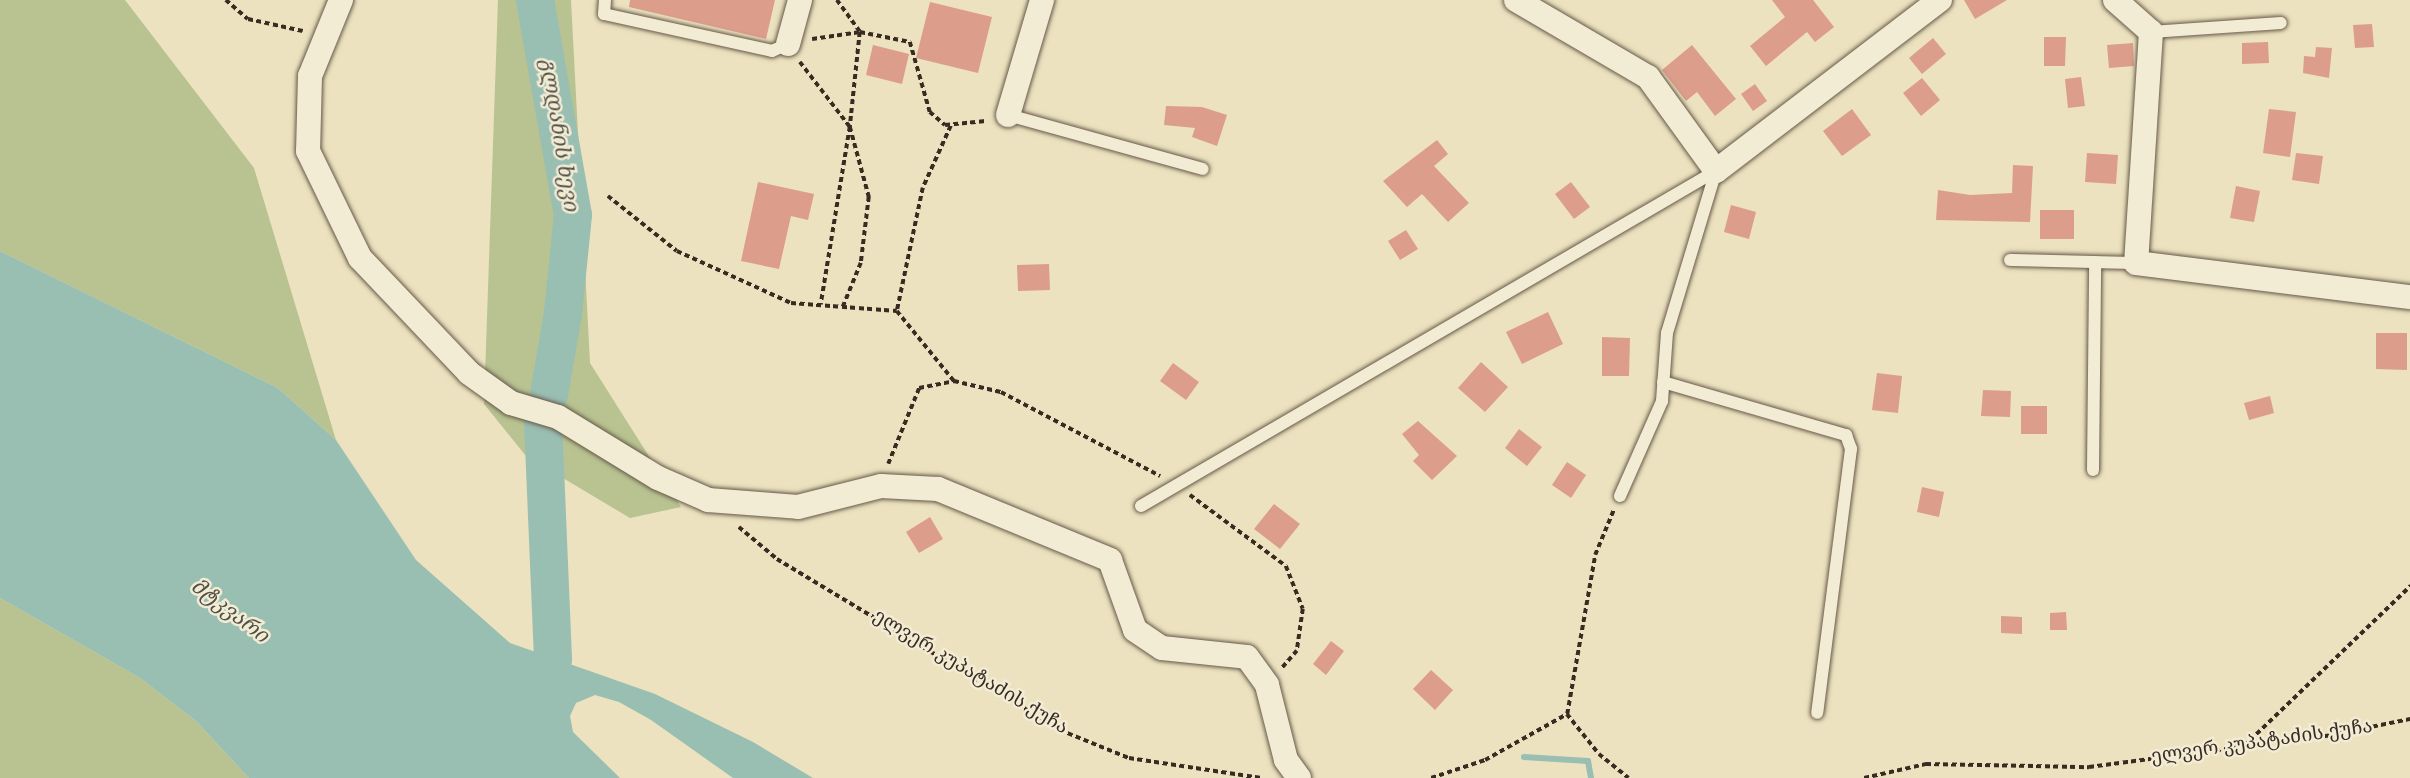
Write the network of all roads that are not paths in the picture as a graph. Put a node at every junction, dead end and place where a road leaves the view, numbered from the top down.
1 (341, 0) edge
2 (605, 0) edge
3 (800, 0) edge
4 (1042, 0) edge
5 (1516, 0) edge
6 (1940, 0) edge
7 (2115, 0) edge
8 (2280, 23) dead end
9 (2151, 32) junction
10 (788, 44) joint
11 (1008, 115) joint
12 (1203, 169) dead end
13 (1716, 171) junction
14 (2010, 260) dead end
15 (2095, 262) junction
16 (2136, 263) junction
17 (2410, 297) edge
18 (1663, 382) junction
19 (2093, 470) dead end
20 (1620, 496) road end
21 (1141, 506) dead end
22 (1817, 713) dead end
23 (1299, 778) edge

1 - 23 street
2 - 10 lane
3 - 10 street
4 - 11 street
5 - 13 street
6 - 13 street
7 - 9 street
8 - 9 lane
9 - 16 street
11 - 12 lane
13 - 18 lane
13 - 21 lane
14 - 15 lane
15 - 16 lane
15 - 19 lane
16 - 17 street
18 - 20 lane
18 - 22 lane

